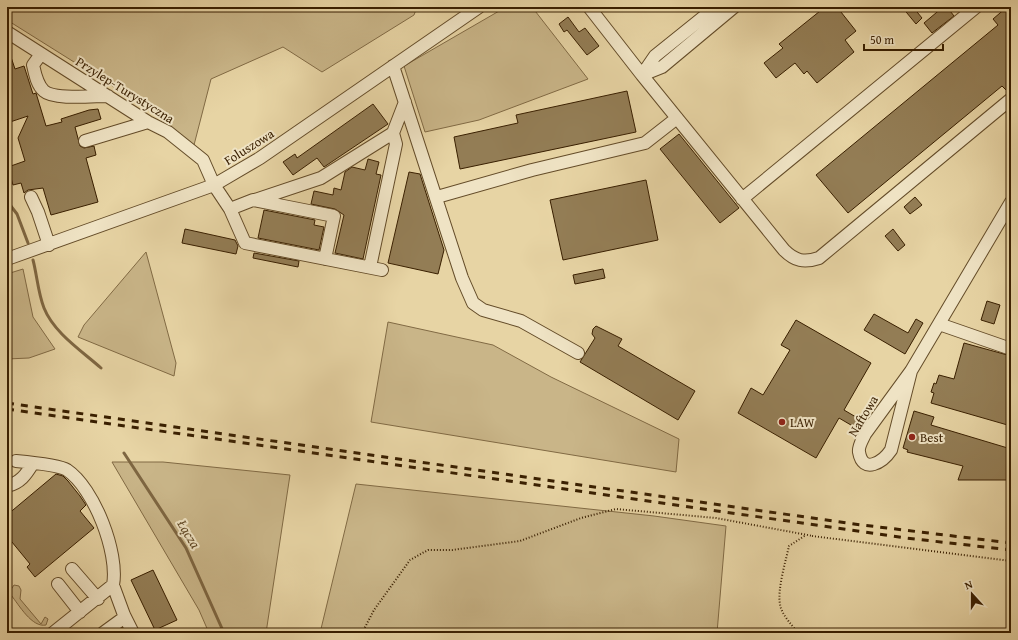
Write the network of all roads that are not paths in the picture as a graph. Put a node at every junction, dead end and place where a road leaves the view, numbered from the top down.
1 (479, 7) edge
2 (589, 7) edge
3 (716, 7) edge
4 (734, 7) edge
5 (976, 7) edge
6 (7, 32) edge
7 (41, 54) junction
8 (393, 66) junction
9 (642, 75) junction
10 (108, 96) junction
11 (1011, 99) edge
12 (405, 102) junction
13 (677, 118) junction
14 (148, 122) junction
15 (393, 133) junction
16 (85, 141) dead end
17 (214, 185) junction
18 (31, 197) dead end
19 (437, 197) junction
20 (742, 199) junction
21 (253, 200) junction
22 (1011, 202) edge
23 (230, 209) junction
24 (49, 245) junction
25 (7, 259) edge
26 (325, 259) junction
27 (370, 267) junction
28 (382, 270) dead end
29 (939, 324) junction
30 (1011, 349) edge
31 (578, 353) dead end
32 (911, 371) junction
33 (16, 460) dead end
34 (33, 463) junction
35 (7, 486) edge
36 (72, 569) dead end
37 (58, 584) dead end
38 (113, 585) junction
39 (98, 599) junction
40 (80, 612) junction
41 (125, 617) junction
42 (53, 633) edge
43 (103, 633) edge
44 (133, 633) edge

1 - 8 street, Foluszowa
2 - 9 street
3 - 9 street
4 - 9 street
5 - 20 street
6 - 7 street, Przylep-Turystyczna
7 - 10 street, Przylep-Turystyczna
7 - 10 street
8 - 12 street
8 - 17 street, Foluszowa
9 - 13 street
10 - 14 street, Przylep-Turystyczna
11 - 20 street
12 - 15 street
12 - 19 street
13 - 19 street
13 - 20 street
14 - 16 street
14 - 17 street, Przylep-Turystyczna
15 - 21 street
15 - 27 street
17 - 23 street, Przylep-Turystyczna
17 - 24 street, Foluszowa
18 - 24 street
19 - 31 street
21 - 23 street
21 - 26 street
22 - 29 street, Naftowa
23 - 26 street, Przylep-Turystyczna
24 - 25 street, Foluszowa
26 - 27 street
27 - 28 street
29 - 30 street
29 - 32 street, Naftowa
32 - 32 street, Naftowa
33 - 34 street
34 - 35 street
34 - 38 street
36 - 39 street
37 - 40 street
38 - 39 street
38 - 41 street
39 - 40 street
40 - 42 street
41 - 43 street
41 - 44 street

